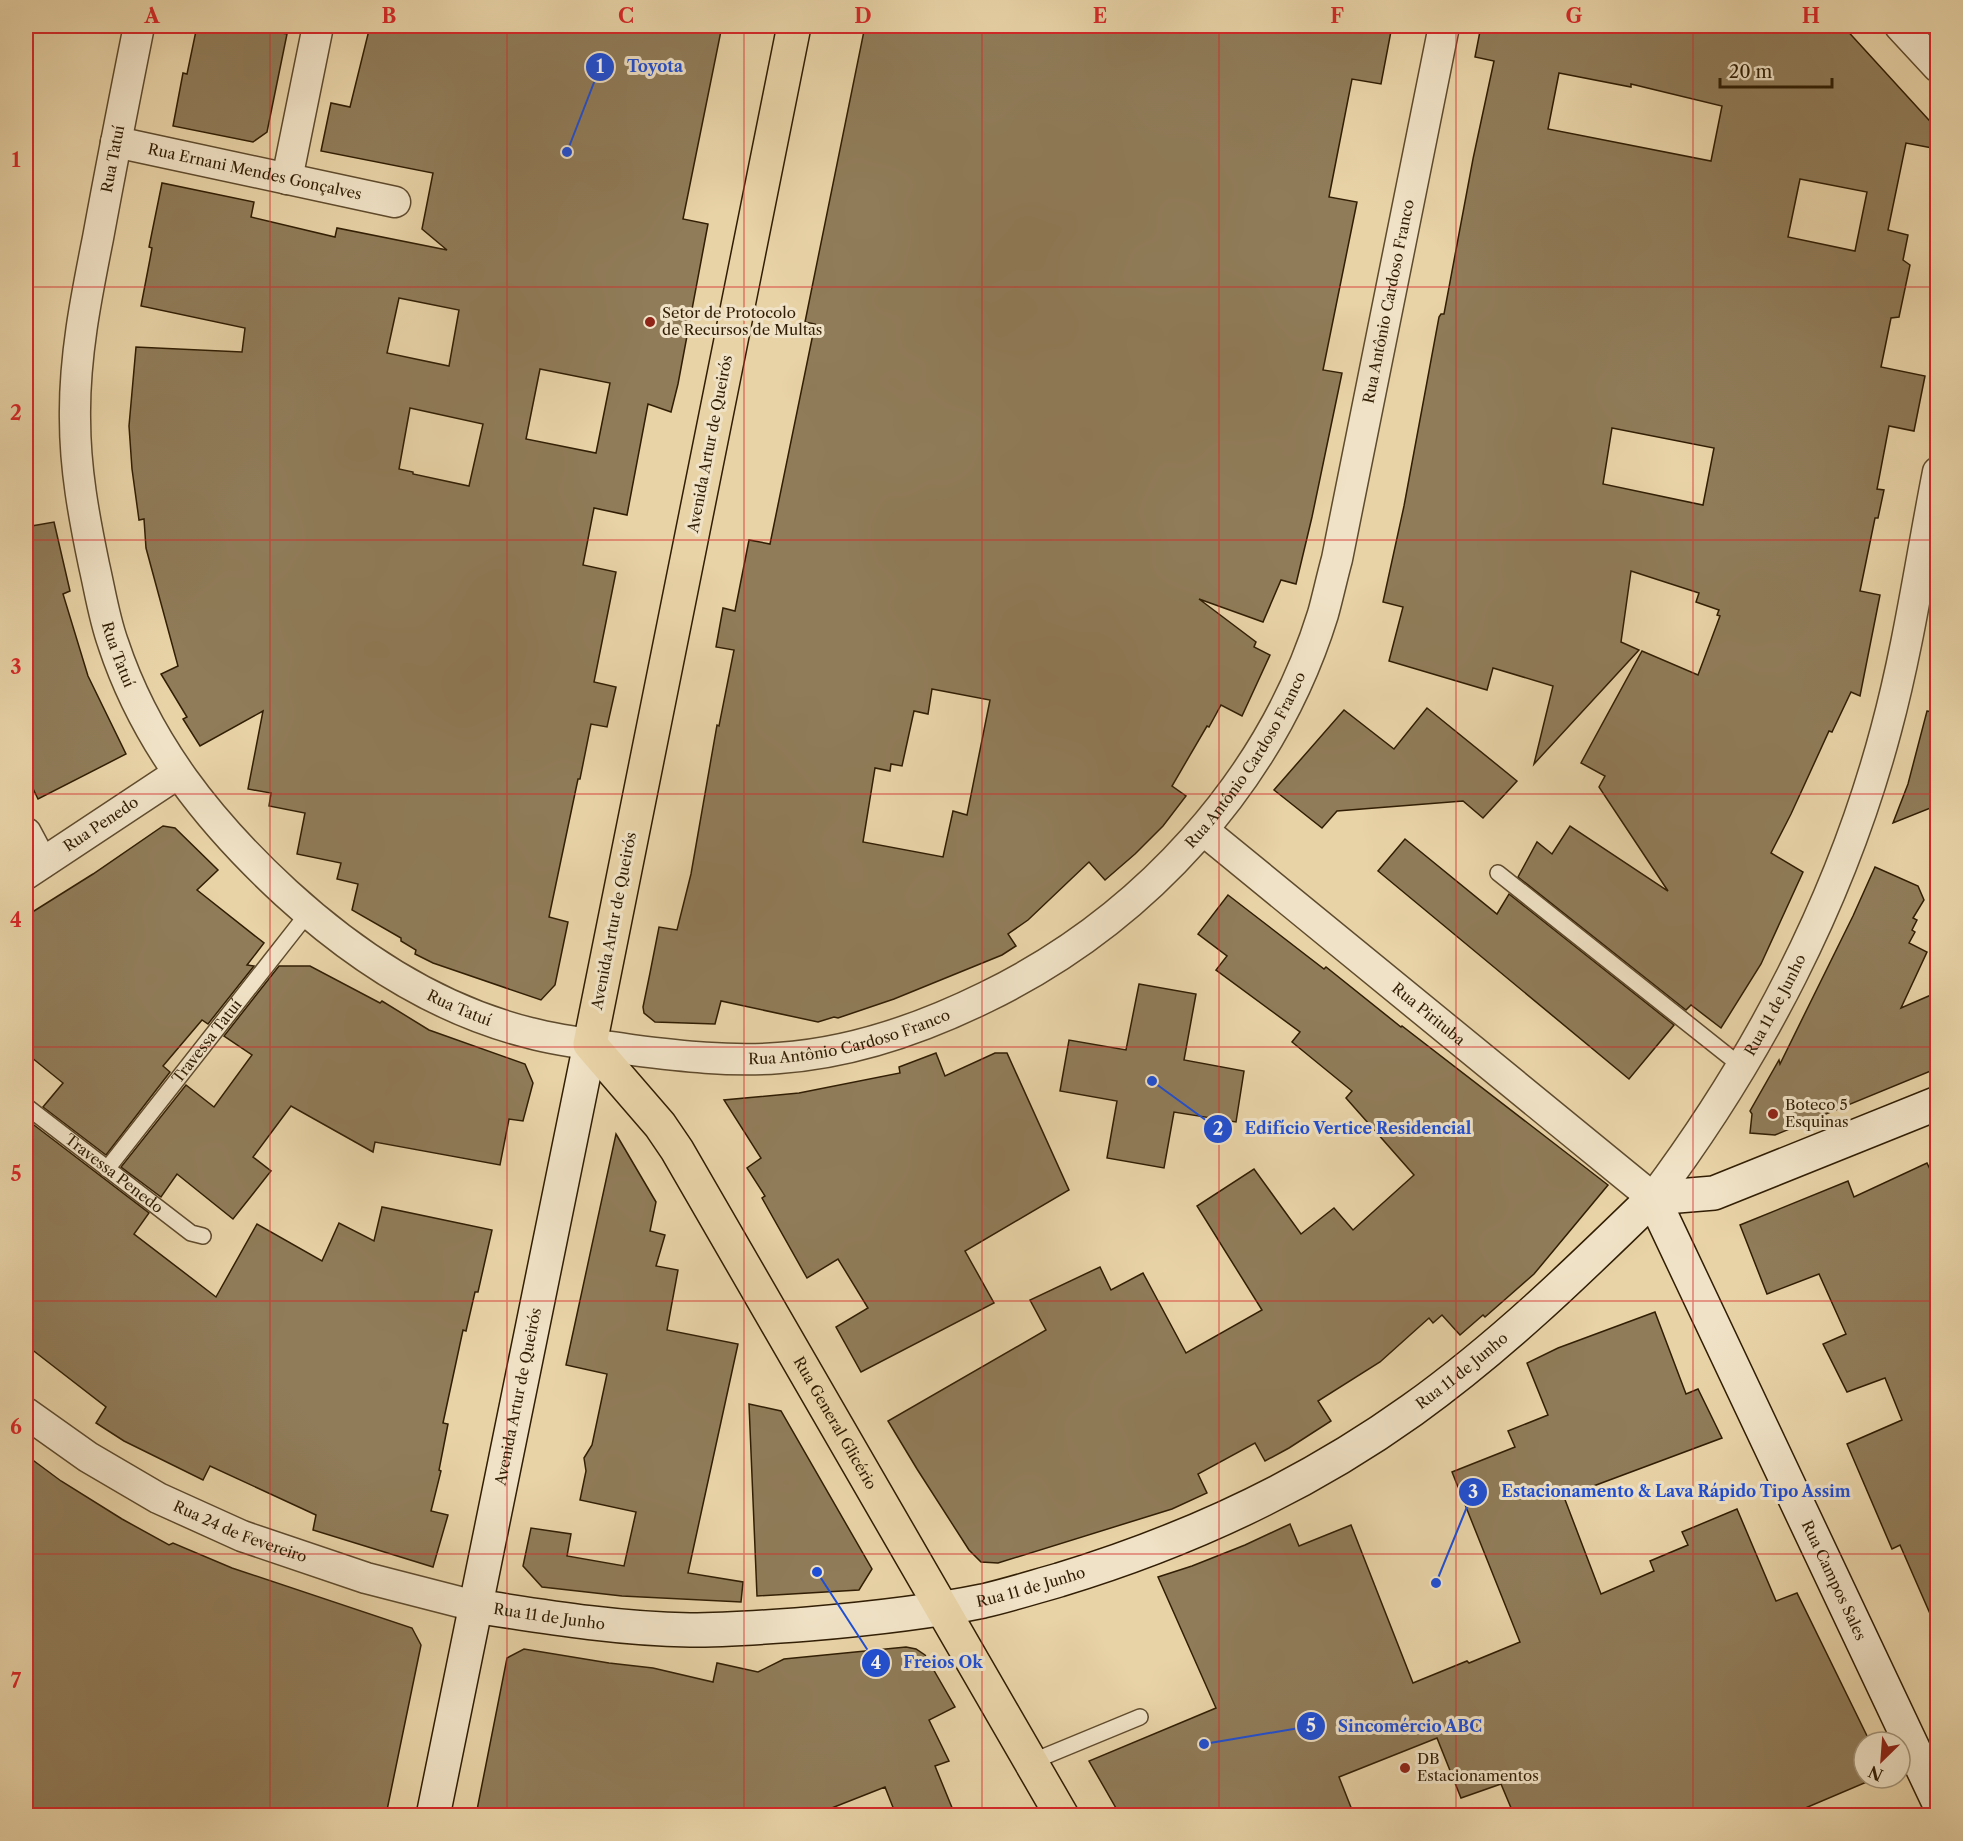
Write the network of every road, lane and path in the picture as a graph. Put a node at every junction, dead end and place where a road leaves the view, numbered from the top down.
1 (139, 26) edge
2 (318, 26) edge
3 (794, 26) edge
4 (1444, 26) edge
5 (1900, 26) edge
6 (1938, 67) edge
7 (116, 142) junction
8 (287, 179) junction
9 (395, 202) dead end
10 (1938, 472) edge
11 (177, 774) junction
12 (1203, 830) junction
13 (26, 833) edge
14 (34, 869) edge
15 (1498, 873) dead end
16 (308, 914) junction
17 (590, 1044) junction
18 (1741, 1066) junction
19 (1938, 1103) edge
20 (26, 1106) edge
21 (107, 1169) junction
22 (1653, 1198) junction
23 (203, 1236) dead end
24 (26, 1413) edge
25 (476, 1606) junction
26 (942, 1608) junction
27 (1140, 1717) dead end
28 (1031, 1762) junction
29 (1938, 1801) edge
30 (433, 1815) edge
31 (1062, 1815) edge

1 - 7 street, Rua Tatuí
2 - 8 street
3 - 17 main road, Avenida Artur de Queirós
4 - 12 street, Rua Antônio Cardoso Franco
5 - 6 street
7 - 8 street, Rua Ernani Mendes Gonçalves
7 - 11 street, Rua Tatuí
8 - 9 street, Rua Ernani Mendes Gonçalves
10 - 18 street, Rua 11 de Junho
11 - 14 street, Rua Penedo
11 - 16 street, Rua Tatuí
12 - 17 street, Rua Antônio Cardoso Franco
12 - 22 street, Rua Pirituba
13 - 14 street
15 - 18 lane
16 - 17 street, Rua Tatuí
16 - 21 lane, Travessa Tatuí
17 - 25 street, Avenida Artur de Queirós
17 - 26 main road, Rua General Glicério
18 - 22 street, Rua 11 de Junho
19 - 22 street
20 - 21 lane, Travessa Penedo
21 - 23 lane, Travessa Penedo
22 - 26 street, Rua 11 de Junho
22 - 29 street, Rua Campos Sales
24 - 25 street, Rua 24 de Fevereiro
25 - 26 street, Rua 11 de Junho
25 - 30 street, Avenida Artur de Queirós
26 - 28 main road, Rua General Glicério
27 - 28 lane
28 - 31 main road, Rua General Glicério

